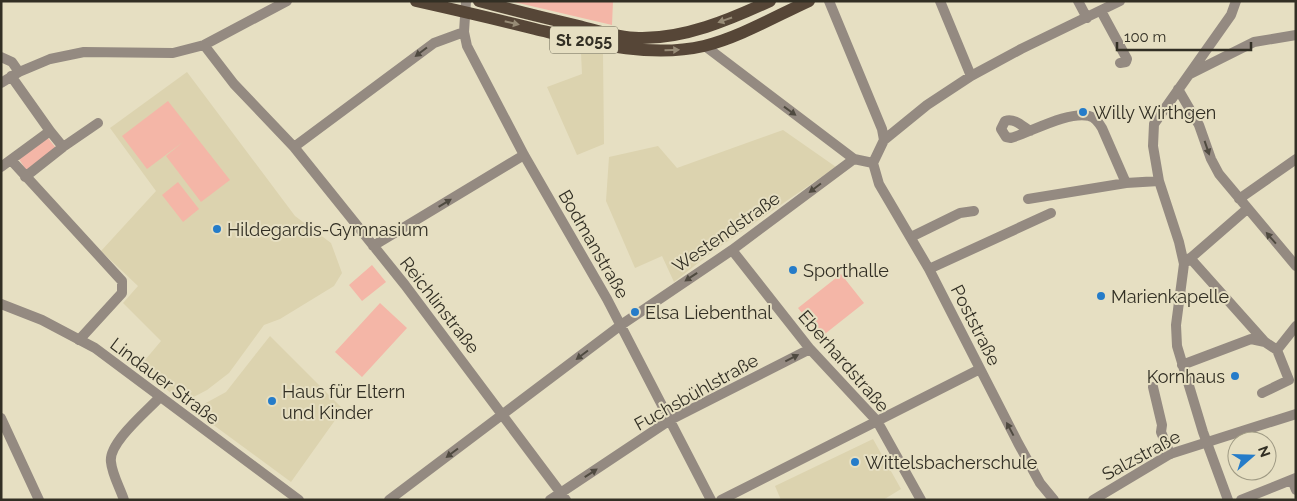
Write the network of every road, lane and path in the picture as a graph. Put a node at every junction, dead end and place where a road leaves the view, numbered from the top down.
1 (416, 1) edge
2 (479, 1) edge
3 (770, 1) edge
4 (809, 1) edge
5 (830, 1) edge
6 (940, 1) edge
7 (1078, 1) edge
8 (1120, 1) edge
9 (1236, 1) edge
10 (283, 3) edge
11 (466, 7) edge
12 (1101, 11) junction
13 (1086, 18) junction
14 (464, 32) junction
15 (1296, 35) edge
16 (204, 45) junction
17 (705, 46) junction
18 (1, 57) edge
19 (1120, 63) dead end
20 (15, 74) junction
21 (1189, 75) junction
22 (971, 76) junction
23 (1, 83) edge
24 (1178, 89) junction
25 (98, 123) dead end
26 (50, 131) junction
27 (1030, 131) dead end
28 (884, 140) junction
29 (63, 147) junction
30 (294, 147) junction
31 (524, 155) junction
32 (854, 159) junction
33 (1296, 159) edge
34 (11, 160) junction
35 (874, 163) junction
36 (1, 167) edge
37 (25, 177) junction
38 (1159, 181) junction
39 (1126, 183) junction
40 (1028, 199) dead end
41 (1239, 199) junction
42 (1247, 209) junction
43 (974, 210) dead end
44 (1051, 213) dead end
45 (911, 238) junction
46 (373, 246) junction
47 (732, 250) junction
48 (1187, 261) junction
49 (1296, 266) edge
50 (929, 269) junction
51 (1, 304) edge
52 (621, 326) junction
53 (1296, 326) edge
54 (79, 340) junction
55 (1265, 342) junction
56 (810, 349) junction
57 (1277, 350) junction
58 (1182, 365) junction
59 (980, 369) junction
60 (1292, 376) edge
61 (1152, 387) dead end
62 (1262, 393) dead end
63 (160, 397) junction
64 (503, 414) junction
65 (1296, 414) edge
66 (1, 418) edge
67 (670, 420) junction
68 (877, 421) junction
69 (1206, 441) junction
70 (1170, 454) junction
71 (1294, 482) edge
72 (564, 496) edge
73 (39, 500) edge
74 (124, 500) edge
75 (299, 500) edge
76 (389, 500) edge
77 (550, 500) edge
78 (711, 500) edge
79 (722, 500) edge
80 (921, 500) edge
81 (1054, 500) edge
82 (1093, 500) edge
83 (1228, 500) edge
84 (1241, 500) edge

1 - 11 main road, St 2055
3 -> 2 main road, St 2055
4 - 17 main road, St 2055
5 - 28 street
6 - 22 street
7 - 13 street
8 - 12 street
9 - 21 street
10 - 16 street
11 - 14 street, Bodmanstraße
11 -> 17 main road, St 2055
12 - 13 street
12 - 19 street
13 - 22 street
14 -> 30 street
14 - 31 street, Bodmanstraße
15 - 21 street
16 - 20 street
16 - 30 street, Reichlinstraße
17 -> 32 street
18 - 20 street
20 - 23 street
20 - 26 street
21 - 24 street
22 - 28 street
24 - 38 street
24 -> 41 street
25 - 29 street
26 - 29 street
26 - 34 street
27 - 39 street
28 - 35 street
29 - 37 street
30 - 46 street, Reichlinstraße
46 -> 31 street
31 - 52 street, Bodmanstraße
32 - 35 street
32 -> 47 street, Westendstraße
33 - 41 street
34 - 36 street
34 - 37 street
35 - 45 street, Poststraße
37 - 54 street
38 - 39 street
38 - 48 street
39 - 40 street
41 - 42 street
42 - 48 street
49 -> 42 street
43 - 45 street
44 - 50 street
45 - 50 street, Poststraße
46 - 64 street, Reichlinstraße
47 -> 52 street, Westendstraße
47 - 56 street, Eberhardstraße
48 - 55 street
48 - 58 street
50 - 59 street, Poststraße
51 - 54 street, Lindauer Straße
52 -> 64 street, Westendstraße
52 - 67 street, Bodmanstraße
53 - 57 street
54 - 63 street, Lindauer Straße
55 - 57 street
55 - 58 street
67 -> 56 street, Fuchsbühlstraße
56 - 68 street, Eberhardstraße
57 - 60 street
58 - 69 street
59 - 68 street
81 -> 59 street, Poststraße
60 - 62 street
61 - 70 street
63 - 74 street
63 - 75 street, Lindauer Straße
64 - 72 street, Reichlinstraße
64 -> 76 street, Westendstraße
65 - 69 street, Salzstraße
66 - 73 street
72 -> 67 street, Fuchsbühlstraße
67 - 78 street, Bodmanstraße
68 - 79 street
68 - 80 street, Eberhardstraße
69 - 70 street, Salzstraße
69 - 83 street
70 - 82 street, Salzstraße
71 - 84 street
72 - 77 street, Fuchsbühlstraße

